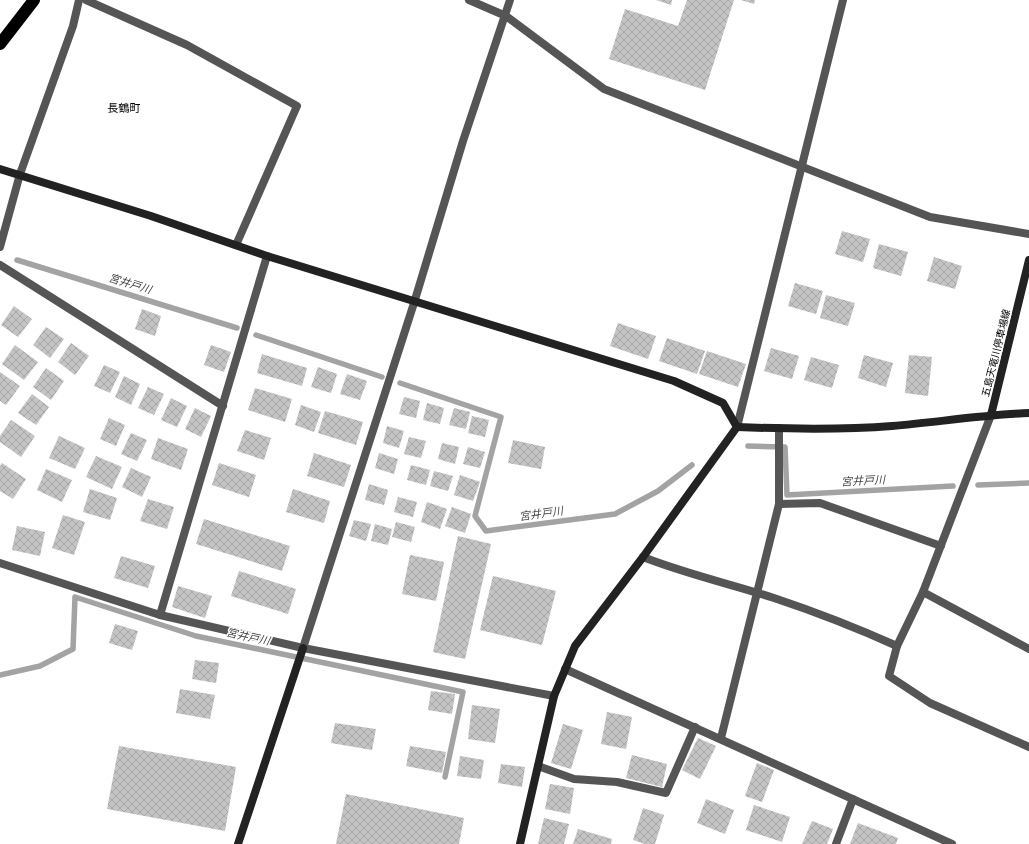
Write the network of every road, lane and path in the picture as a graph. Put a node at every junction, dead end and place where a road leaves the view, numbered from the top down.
1 (34, 0) edge
2 (79, 0) edge
3 (86, 0) edge
4 (469, 0) edge
5 (510, 0) edge
6 (843, 0) edge
7 (506, 16) junction
8 (0, 44) edge
9 (800, 167) junction
10 (0, 168) edge
11 (20, 174) junction
12 (1029, 234) edge
13 (236, 245) junction
14 (0, 247) edge
15 (267, 256) junction
16 (1029, 260) edge
17 (0, 265) edge
18 (414, 303) junction
19 (223, 406) junction
20 (1029, 413) edge
21 (991, 415) junction
22 (737, 427) junction
23 (779, 428) junction
24 (779, 504) junction
25 (941, 546) junction
26 (643, 557) junction
27 (0, 563) edge
28 (923, 592) junction
29 (756, 593) junction
30 (160, 614) junction
31 (897, 646) junction
32 (1029, 649) edge
33 (302, 650) junction
34 (565, 669) junction
35 (554, 696) junction
36 (695, 727) junction
37 (721, 738) junction
38 (1029, 747) edge
39 (538, 766) junction
40 (853, 799) junction
41 (238, 844) edge
42 (520, 844) edge
43 (836, 844) edge
44 (952, 844) edge

1 - 8 highway
2 - 11 street
3 - 13 street
4 - 7 street
5 - 7 street
6 - 9 street
7 - 9 street
7 - 18 street
9 - 12 street
9 - 22 street
10 - 11 street
11 - 13 street
11 - 14 street
13 - 15 street
15 - 18 street
15 - 19 street
16 - 21 street, 五島天竜川停車場線
17 - 19 street
18 - 22 street
18 - 33 street
19 - 30 street
20 - 21 street
21 - 23 street
21 - 25 street
22 - 23 street
22 - 26 street
23 - 24 street
24 - 25 street
24 - 29 street
25 - 28 street
26 - 29 street
26 - 34 street
27 - 30 street
28 - 31 street
28 - 32 street
29 - 31 street
29 - 37 street
30 - 33 street
31 - 38 street
33 - 35 street
33 - 41 street
34 - 35 street
34 - 36 street
35 - 39 street
36 - 37 street
36 - 39 street
37 - 40 street
39 - 42 street
40 - 43 street
40 - 44 street

